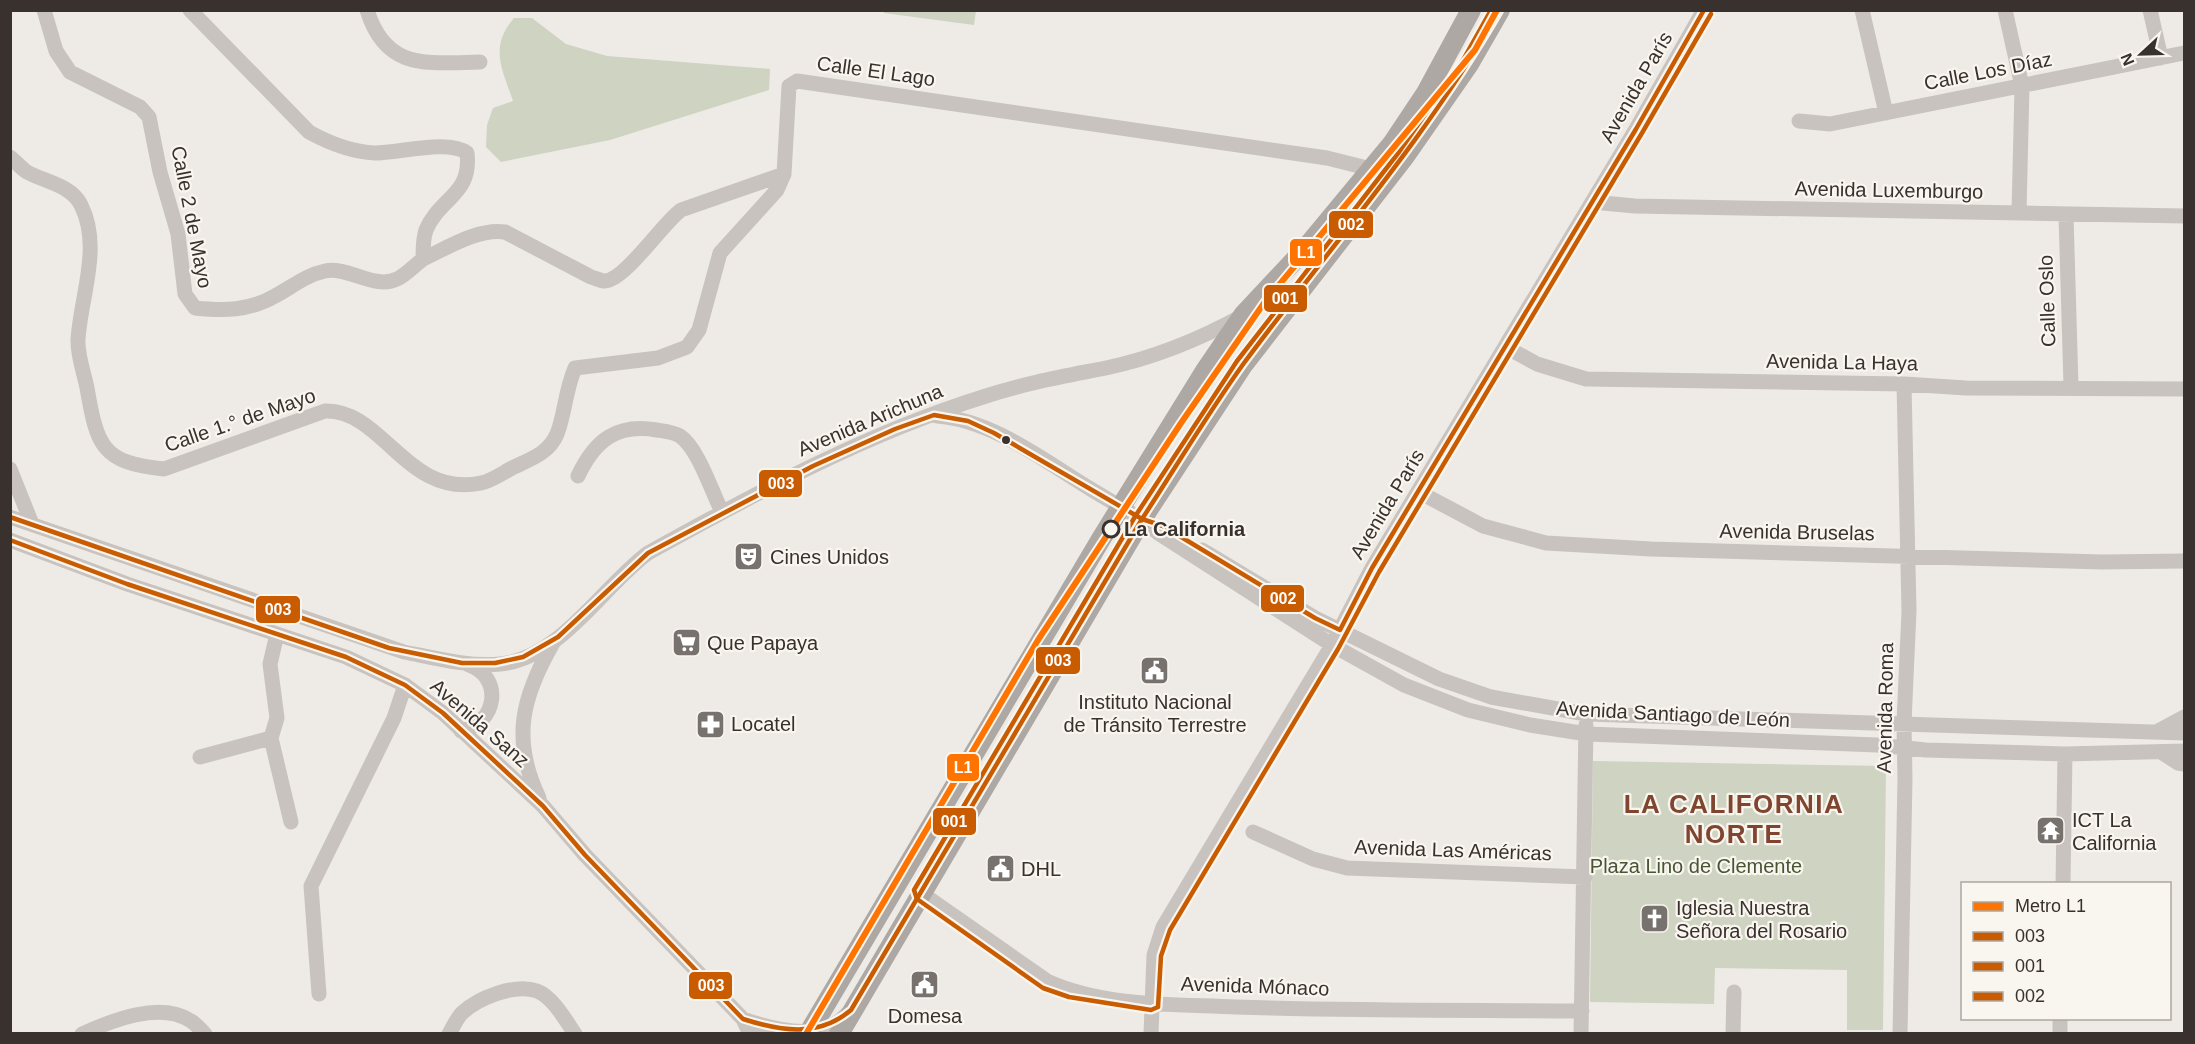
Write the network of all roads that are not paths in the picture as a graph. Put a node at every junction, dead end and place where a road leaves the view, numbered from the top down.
1 (44, 10) edge
2 (190, 10) edge
3 (367, 10) edge
4 (1471, 10) edge
5 (1500, 10) edge
6 (1704, 10) edge
7 (1862, 10) edge
8 (2005, 10) edge
9 (2150, 10) edge
10 (2184, 53) edge
11 (2161, 58) junction
12 (480, 62) dead end
13 (2022, 86) junction
14 (1886, 113) junction
15 (1799, 121) dead end
16 (10, 157) edge
17 (1371, 169) junction
18 (784, 174) junction
19 (1592, 202) junction
20 (2019, 213) junction
21 (2066, 215) junction
22 (2184, 216) edge
23 (423, 259) junction
24 (1244, 314) junction
25 (1506, 347) junction
26 (1904, 384) junction
27 (2071, 387) junction
28 (2184, 389) edge
29 (934, 415) junction
30 (10, 468) edge
31 (578, 476) dead end
32 (1419, 492) junction
33 (1121, 506) junction
34 (722, 512) junction
35 (10, 517) edge
36 (1142, 519) junction
37 (32, 524) junction
38 (10, 540) edge
39 (1908, 555) junction
40 (2184, 561) edge
41 (1340, 630) junction
42 (277, 634) junction
43 (553, 643) junction
44 (1332, 645) junction
45 (465, 663) junction
46 (405, 685) junction
47 (1586, 714) junction
48 (2184, 717) edge
49 (1904, 723) junction
50 (461, 731) junction
51 (2158, 731) junction
52 (2184, 733) edge
53 (1587, 734) junction
54 (271, 738) junction
55 (1904, 748) junction
56 (2184, 751) edge
57 (2161, 752) junction
58 (2065, 754) junction
59 (200, 756) dead end
60 (2184, 764) edge
61 (543, 806) junction
62 (291, 822) dead end
63 (1253, 832) dead end
64 (1586, 877) junction
65 (2063, 882) edge
66 (921, 893) junction
67 (1734, 992) dead end
68 (319, 994) dead end
69 (1152, 1003) junction
70 (851, 1010) junction
71 (1582, 1011) junction
72 (743, 1019) junction
73 (808, 1032) edge
74 (82, 1034) edge
75 (205, 1034) edge
76 (449, 1034) edge
77 (575, 1034) edge
78 (750, 1034) edge
79 (839, 1034) edge
80 (1151, 1034) edge
81 (1581, 1034) edge
82 (1733, 1034) edge
83 (1900, 1034) edge

1 - 23 street, Calle 2 de Mayo
2 - 23 street
3 - 12 street
4 - 17 main road
5 - 36 main road
6 - 19 street, Avenida París
7 - 14 street
8 - 13 street
9 - 11 street
10 - 11 street, Calle Los Díaz
11 - 13 street, Calle Los Díaz
13 - 14 street, Calle Los Díaz
13 - 20 street
14 - 15 street, Calle Los Díaz
16 - 18 street, Calle 1.° de Mayo
17 - 18 street, Calle El Lago
17 - 24 main road
18 - 23 street
19 - 20 street, Avenida Luxemburgo
19 - 25 street, Avenida París
20 - 21 street, Avenida Luxemburgo
21 - 22 street, Avenida Luxemburgo
21 - 27 street, Calle Oslo
24 - 29 street, Avenida Arichuna
24 - 33 main road
25 - 26 street, Avenida La Haya
25 - 32 street, Avenida París
26 - 27 street, Avenida La Haya
26 - 39 street, Avenida Roma
27 - 28 street, Avenida La Haya
29 - 33 street, Avenida Santiago de León
29 - 34 street, Avenida Arichuna
30 - 37 street
31 - 34 street
32 - 39 street, Avenida Bruselas
32 - 41 street, Avenida París
33 - 36 street, Avenida Santiago de León
33 - 73 main road
34 - 43 street, Avenida Arichuna
35 - 37 street, Avenida Sanz
36 - 41 street, Avenida Santiago de León
36 - 44 street, Avenida Santiago de León
36 - 66 main road
37 - 45 street, Avenida Sanz
38 - 42 street, Avenida Sanz
39 - 40 street, Avenida Bruselas
39 - 49 street, Avenida Roma
41 - 44 street, Avenida París
41 - 47 street, Avenida Santiago de León
42 - 46 street, Avenida Sanz
42 - 54 street
43 - 45 street, Avenida Sanz
43 - 61 street
44 - 53 street, Avenida Santiago de León
44 - 69 street, Avenida París
45 - 50 street
46 - 50 street, Avenida Sanz
46 - 68 street
47 - 49 street, Avenida Santiago de León
47 - 53 street
48 - 51 street
49 - 51 street, Avenida Santiago de León
49 - 55 street, Avenida Roma
50 - 61 street, Avenida Sanz
51 - 52 street, Avenida Santiago de León
53 - 55 street, Avenida Santiago de León
53 - 64 street
54 - 59 street
54 - 62 street
55 - 58 street, Avenida Santiago de León
55 - 83 street, Avenida Roma
56 - 57 street, Avenida Santiago de León
57 - 58 street, Avenida Santiago de León
57 - 60 street
58 - 65 street
61 - 72 street, Avenida Sanz
63 - 64 street, Avenida Las Américas
64 - 71 street
66 - 69 street, Avenida Mónaco
66 - 70 main road
67 - 82 street
69 - 71 street, Avenida Mónaco
69 - 80 street, Avenida París
70 - 73 street
70 - 79 main road
71 - 81 street
72 - 73 street
72 - 78 street
74 - 75 street
76 - 77 street

